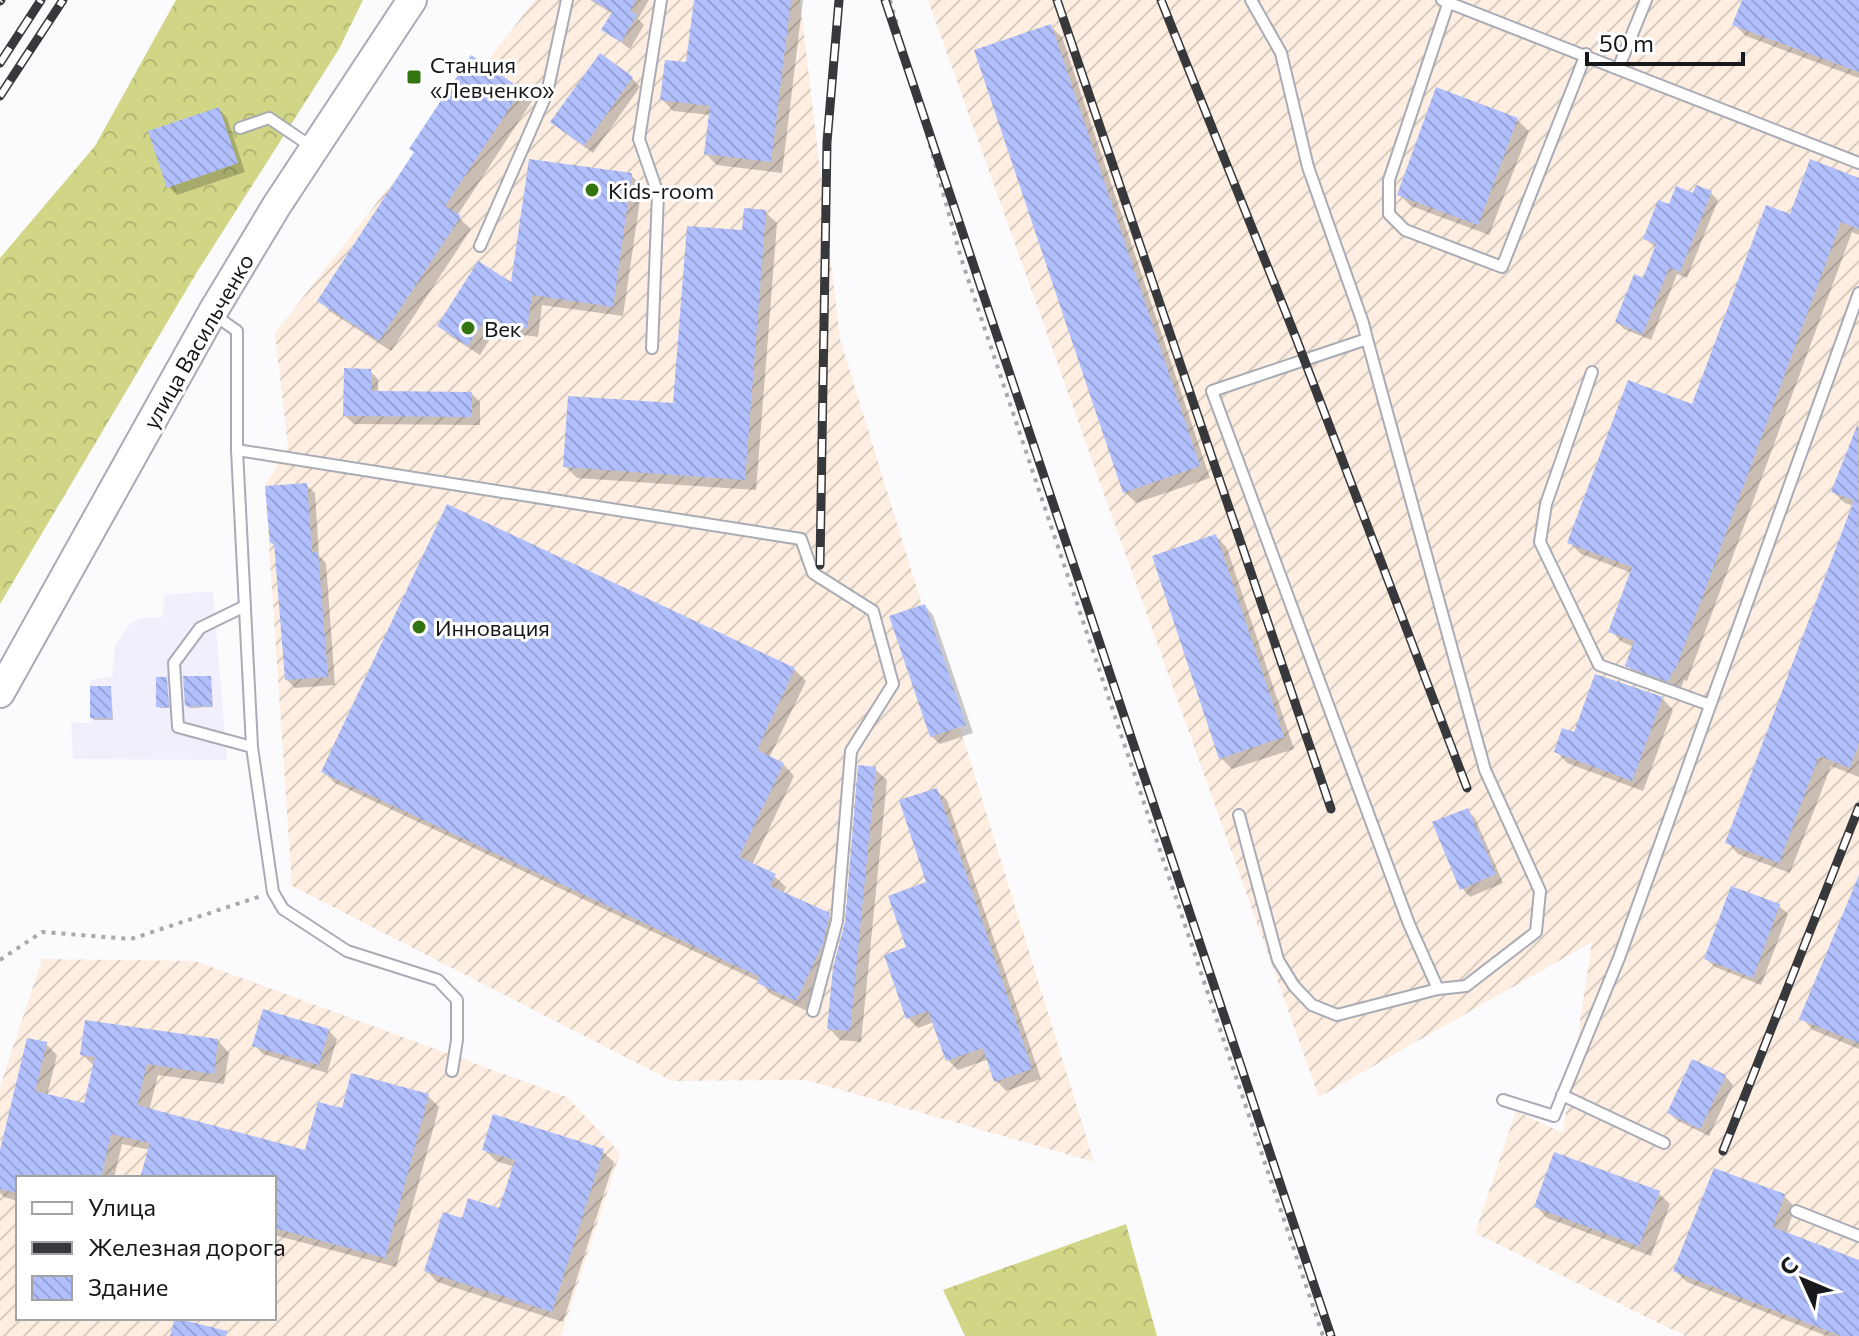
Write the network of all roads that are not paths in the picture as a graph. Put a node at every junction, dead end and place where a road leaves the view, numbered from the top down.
1 (412, 0) edge
2 (567, 0) edge
3 (661, 0) edge
4 (1251, 0) edge
5 (1646, 0) edge
6 (1445, 2) edge
7 (1586, 54) junction
8 (1618, 69) junction
9 (240, 128) dead end
10 (316, 149) junction
11 (1859, 163) edge
12 (480, 246) dead end
13 (1859, 293) edge
14 (212, 313) junction
15 (1367, 339) junction
16 (652, 348) dead end
17 (1592, 372) dead end
18 (237, 450) junction
19 (245, 606) junction
20 (0, 693) edge
21 (1710, 705) junction
22 (252, 747) junction
23 (1239, 815) dead end
24 (1438, 989) junction
25 (813, 1011) dead end
26 (452, 1071) dead end
27 (1562, 1095) junction
28 (1503, 1100) dead end
29 (1664, 1143) dead end
30 (1796, 1211) dead end
31 (1859, 1236) edge

1 - 10 main road, улица Васильченко
2 - 12 lane
3 - 16 lane
4 - 15 lane
5 - 8 lane
6 - 7 lane
6 - 7 lane
7 - 8 lane
8 - 11 lane
9 - 10 lane
10 - 14 main road, улица Васильченко
13 - 21 lane
14 - 18 lane
14 - 20 main road, улица Васильченко
15 - 24 lane
15 - 24 lane
17 - 21 lane
18 - 19 lane
18 - 25 lane
19 - 22 lane
19 - 22 lane
21 - 27 lane
22 - 26 lane
23 - 24 lane
27 - 28 lane
27 - 29 lane
30 - 31 lane

